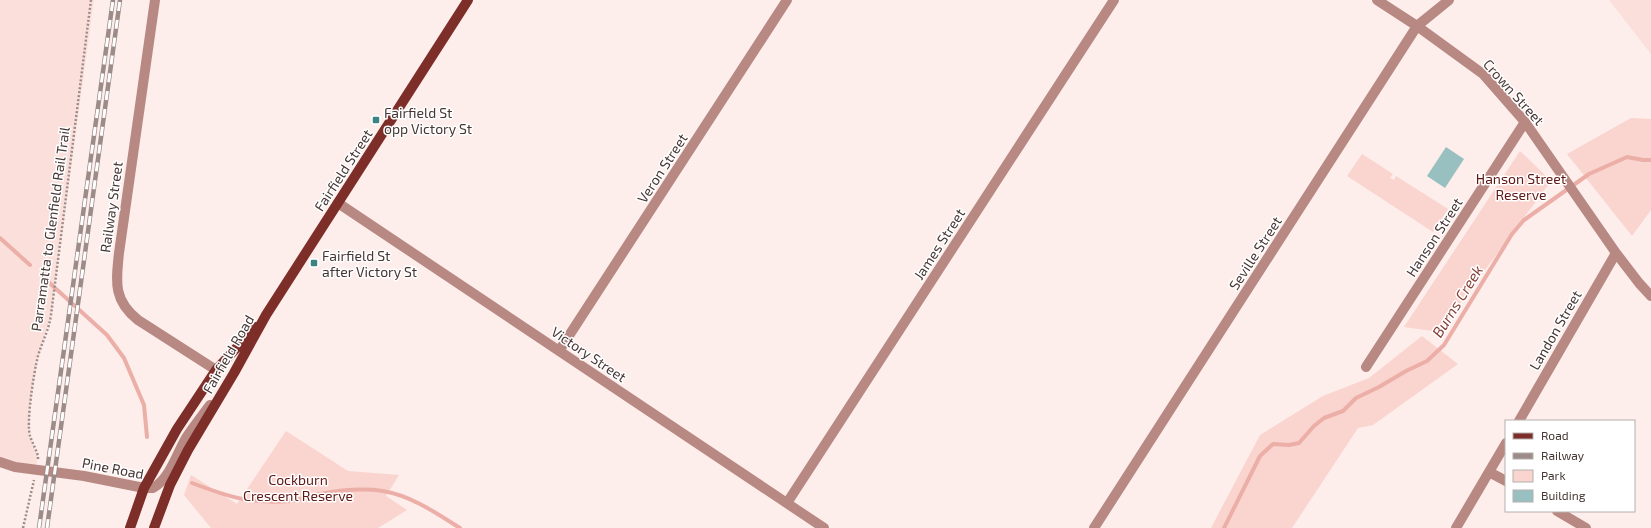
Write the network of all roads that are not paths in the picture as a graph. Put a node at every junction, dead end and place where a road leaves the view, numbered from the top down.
1 (155, 0) edge
2 (468, 0) edge
3 (787, 0) edge
4 (1114, 0) edge
5 (1376, 0) edge
6 (1448, 0) edge
7 (1417, 26) junction
8 (1525, 122) junction
9 (338, 203) junction
10 (1616, 253) junction
11 (1651, 296) edge
12 (266, 315) junction
13 (559, 351) junction
14 (1366, 367) dead end
15 (216, 370) junction
16 (234, 373) junction
17 (1520, 420) edge
18 (1505, 445) edge
19 (0, 462) edge
20 (1489, 472) junction
21 (1505, 480) edge
22 (144, 488) junction
23 (787, 503) junction
24 (1559, 512) edge
25 (130, 528) edge
26 (154, 528) edge
27 (824, 528) edge
28 (1094, 528) edge
29 (1456, 528) edge
30 (1586, 528) edge

1 - 15 street, Railway Street
2 - 9 main road, Fairfield Street
3 - 13 street, Veron Street
4 - 23 street, James Street
5 - 7 street, Crown Street
6 - 7 street, Seville Street
7 - 8 street, Crown Street
7 - 28 street, Seville Street
8 - 10 street, Crown Street
8 - 14 street, Hanson Street
9 - 12 main road, Fairfield Street
9 - 13 street, Victory Street
10 - 11 street, Crown Street
10 - 17 street, Landon Street
12 - 15 main road, Fairfield Road
12 - 16 main road, Fairfield Road
13 - 23 street, Victory Street
15 - 22 main road, Fairfield Road
16 - 22 street, Pine Road
16 - 26 main road, Fairfield Road
18 - 20 street
19 - 22 street, Pine Road
20 - 21 street
20 - 29 street
22 - 25 main road, Fairfield Road
23 - 27 street, Victory Street
24 - 30 street

